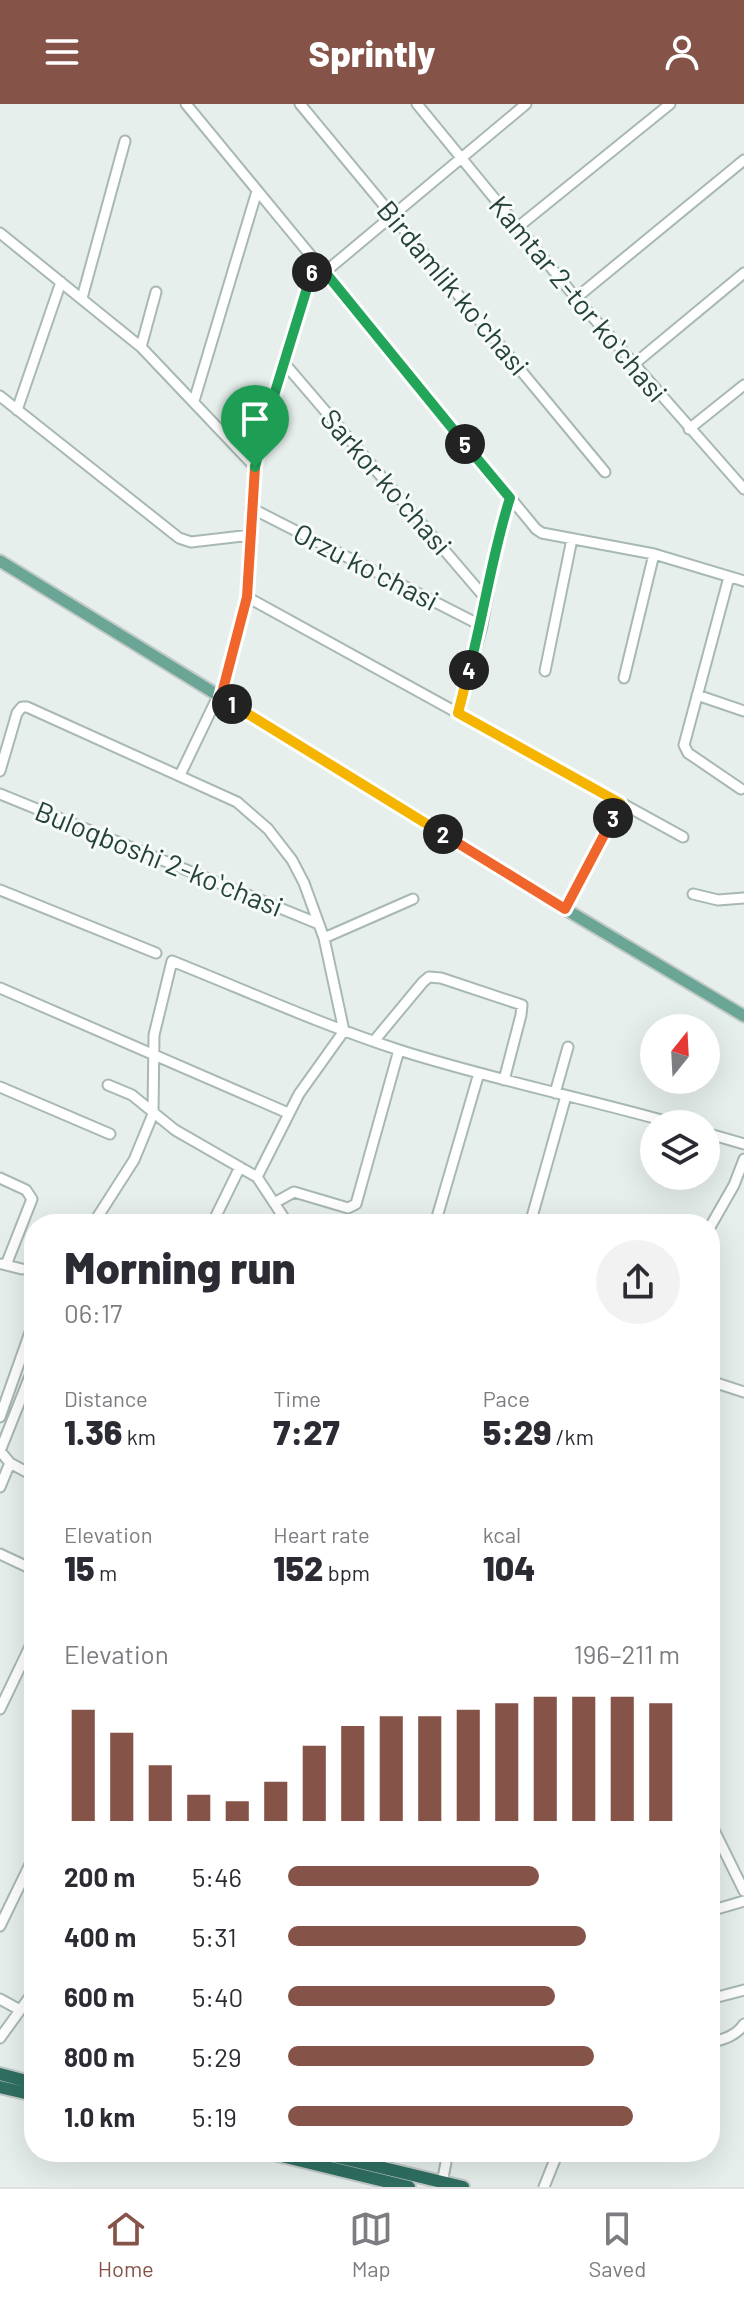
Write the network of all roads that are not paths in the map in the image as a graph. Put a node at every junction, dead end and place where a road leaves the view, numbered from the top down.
1 (186, 104) edge
2 (300, 104) edge
3 (417, 104) edge
4 (526, 104) edge
5 (666, 105) edge
6 (125, 141) dead end
7 (460, 160) junction
8 (744, 160) edge
9 (257, 191) junction
10 (393, 215) junction
11 (518, 227) junction
12 (0, 233) edge
13 (316, 261) junction
14 (325, 272) junction
15 (744, 273) edge
16 (61, 282) junction
17 (156, 292) dead end
18 (82, 298) junction
19 (576, 298) junction
20 (141, 347) junction
21 (285, 364) junction
22 (633, 365) junction
23 (744, 385) edge
24 (0, 396) edge
25 (194, 401) junction
26 (17, 410) junction
27 (689, 429) junction
28 (255, 467) junction
29 (605, 472) dead end
30 (744, 489) edge
31 (510, 498) junction
32 (251, 508) junction
33 (251, 535) junction
34 (572, 539) junction
35 (654, 554) junction
36 (0, 561) edge
37 (729, 577) junction
38 (744, 581) edge
39 (247, 597) junction
40 (487, 600) junction
41 (482, 626) junction
42 (545, 671) dead end
43 (624, 678) dead end
44 (697, 695) junction
45 (220, 697) junction
46 (744, 711) edge
47 (458, 713) junction
48 (0, 771) edge
49 (180, 775) junction
50 (741, 789) dead end
51 (0, 794) edge
52 (620, 803) junction
53 (683, 837) dead end
54 (0, 890) edge
55 (693, 894) dead end
56 (744, 898) edge
57 (413, 899) dead end
58 (565, 909) junction
59 (319, 924) junction
60 (324, 938) junction
61 (156, 953) dead end
62 (0, 988) edge
63 (744, 1016) edge
64 (344, 1031) junction
65 (374, 1041) junction
66 (568, 1047) dead end
67 (399, 1050) junction
68 (152, 1052) junction
69 (479, 1073) junction
70 (504, 1080) junction
71 (108, 1085) dead end
72 (0, 1087) edge
73 (555, 1093) junction
74 (566, 1096) junction
75 (288, 1113) junction
76 (153, 1114) junction
77 (640, 1115) edge
78 (110, 1134) dead end
79 (720, 1137) edge
80 (744, 1144) edge
81 (744, 1159) edge
82 (240, 1167) junction
83 (257, 1177) junction
84 (0, 1178) edge
85 (276, 1202) junction
86 (25, 1214) edge
87 (99, 1214) edge
88 (217, 1214) edge
89 (283, 1214) edge
90 (438, 1214) edge
91 (533, 1214) edge
92 (717, 1214) edge
93 (24, 1217) edge
94 (3, 1264) edge
95 (22, 1269) dead end
96 (24, 1349) edge
97 (720, 1384) edge
98 (24, 1391) edge
99 (744, 1392) edge
100 (0, 1417) edge
101 (0, 1451) edge
102 (10, 1463) junction
103 (24, 1471) edge
104 (0, 1487) edge
105 (0, 1554) edge
106 (24, 1565) edge
107 (24, 1659) edge
108 (0, 1709) edge
109 (720, 1842) edge
110 (24, 1877) edge
111 (744, 1891) edge
112 (744, 1901) edge
113 (720, 1908) edge
114 (0, 1926) edge
115 (744, 1990) edge
116 (720, 1996) edge
117 (0, 1999) edge
118 (24, 2005) edge
119 (20, 2010) junction
120 (744, 2024) edge
121 (0, 2038) edge
122 (720, 2040) edge
123 (0, 2074) edge
124 (24, 2080) edge
125 (0, 2087) edge
126 (24, 2093) edge
127 (306, 2162) edge
128 (357, 2162) edge
129 (446, 2162) edge
130 (554, 2162) edge
131 (442, 2183) junction
132 (409, 2187) edge
133 (463, 2187) edge
134 (544, 2187) edge

1 - 9 street
2 - 10 street, Birdamlik koʻchasi
3 - 7 street, Kamtar 2-tor koʻchasi
4 - 7 street
5 - 11 street
6 - 18 street
7 - 10 street
7 - 11 street, Kamtar 2-tor koʻchasi
8 - 19 street
9 - 13 street
9 - 25 street
10 - 14 street
10 - 29 street, Birdamlik koʻchasi
11 - 19 street, Kamtar 2-tor koʻchasi
12 - 16 street
13 - 14 street
13 - 21 street
14 - 31 street
15 - 22 street
16 - 18 street
16 - 26 street
17 - 20 street
18 - 20 street
19 - 22 street, Kamtar 2-tor koʻchasi
20 - 25 street
21 - 28 street
21 - 40 street, Sarkor koʻchasi
22 - 27 street, Kamtar 2-tor koʻchasi
23 - 27 street
24 - 26 street
25 - 28 street
26 - 33 street
27 - 30 street, Kamtar 2-tor koʻchasi
28 - 32 street
31 - 34 street
31 - 40 street
32 - 33 street
32 - 41 street, Orzu koʻchasi
33 - 39 street
34 - 35 street
34 - 42 street
35 - 37 street
35 - 43 street
36 - 45 main road
37 - 38 street
37 - 44 street
39 - 45 street
39 - 47 street
40 - 41 street
41 - 47 street
44 - 46 street
44 - 50 street
45 - 49 street
45 - 58 main road
47 - 52 street
48 - 49 street
49 - 59 street
51 - 59 street, Buloqboshi 2-koʻchasi
52 - 53 street
52 - 58 street
54 - 61 street
55 - 56 street
57 - 60 street
58 - 63 main road
59 - 60 street
60 - 64 street
62 - 68 street
64 - 65 street
64 - 68 street
64 - 75 street
65 - 67 street
65 - 70 street
66 - 73 street
67 - 69 street
67 - 85 street
68 - 75 street
68 - 76 street
69 - 70 street
69 - 90 street
70 - 73 street
71 - 76 street
72 - 78 street
73 - 74 street
74 - 77 street
74 - 91 street
75 - 83 street
76 - 82 street
76 - 87 street
79 - 80 street
81 - 92 street
82 - 83 street
82 - 88 street
83 - 85 street
84 - 86 street
85 - 89 street
93 - 94 street
94 - 95 street
96 - 100 street
97 - 99 street
98 - 101 street
101 - 102 street
102 - 103 street
102 - 104 street
105 - 106 street
107 - 108 street
109 - 111 street
110 - 114 street
112 - 113 street
115 - 116 street
117 - 119 street
118 - 119 street
119 - 121 street
120 - 122 street
123 - 124 highway
125 - 126 highway
127 - 132 highway
128 - 131 highway
129 - 131 street
130 - 134 street
131 - 133 highway

